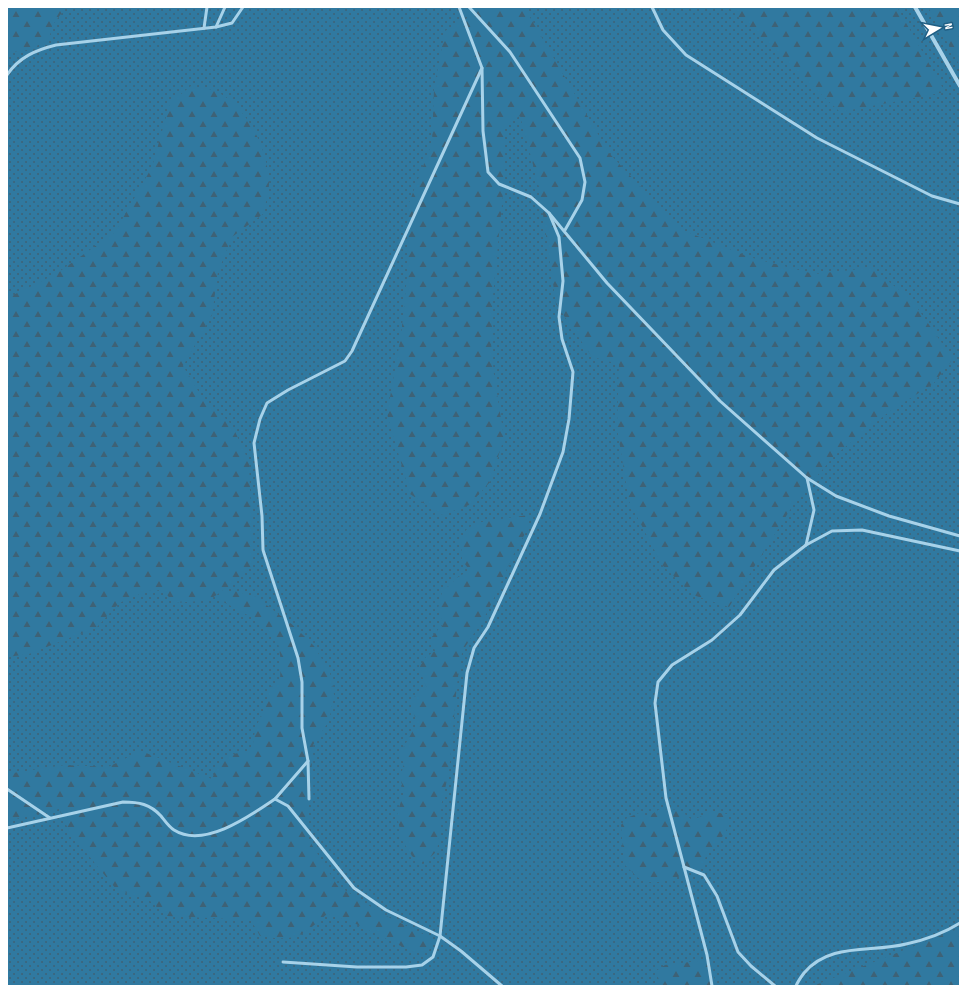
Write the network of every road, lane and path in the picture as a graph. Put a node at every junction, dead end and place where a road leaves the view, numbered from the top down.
1 (207, 7) edge
2 (225, 7) edge
3 (243, 7) edge
4 (459, 7) edge
5 (469, 7) edge
6 (652, 7) edge
7 (915, 7) edge
8 (216, 27) junction
9 (204, 28) junction
10 (482, 68) junction
11 (7, 75) edge
12 (960, 86) edge
13 (960, 204) edge
14 (550, 213) junction
15 (565, 230) junction
16 (807, 478) junction
17 (960, 536) edge
18 (806, 545) junction
19 (960, 550) edge
20 (308, 762) junction
21 (7, 789) edge
22 (275, 799) junction
23 (309, 799) dead end
24 (50, 818) junction
25 (7, 828) edge
26 (684, 867) junction
27 (960, 923) edge
28 (440, 936) junction
29 (283, 962) dead end
30 (502, 986) edge
31 (712, 986) edge
32 (775, 986) edge
33 (796, 986) edge

1 - 9 lane
2 - 8 lane
3 - 8 lane
4 - 10 lane
5 - 15 lane
6 - 13 lane
7 - 12 street
8 - 9 lane
9 - 11 lane
10 - 14 lane
10 - 20 lane
14 - 15 lane
14 - 28 lane
15 - 16 lane
16 - 17 lane
16 - 18 lane
18 - 19 lane
18 - 26 lane
20 - 22 lane
20 - 23 lane
21 - 24 lane
22 - 24 lane
22 - 28 lane
24 - 25 lane
26 - 31 lane
26 - 32 lane
27 - 33 lane
28 - 29 lane
28 - 30 lane

